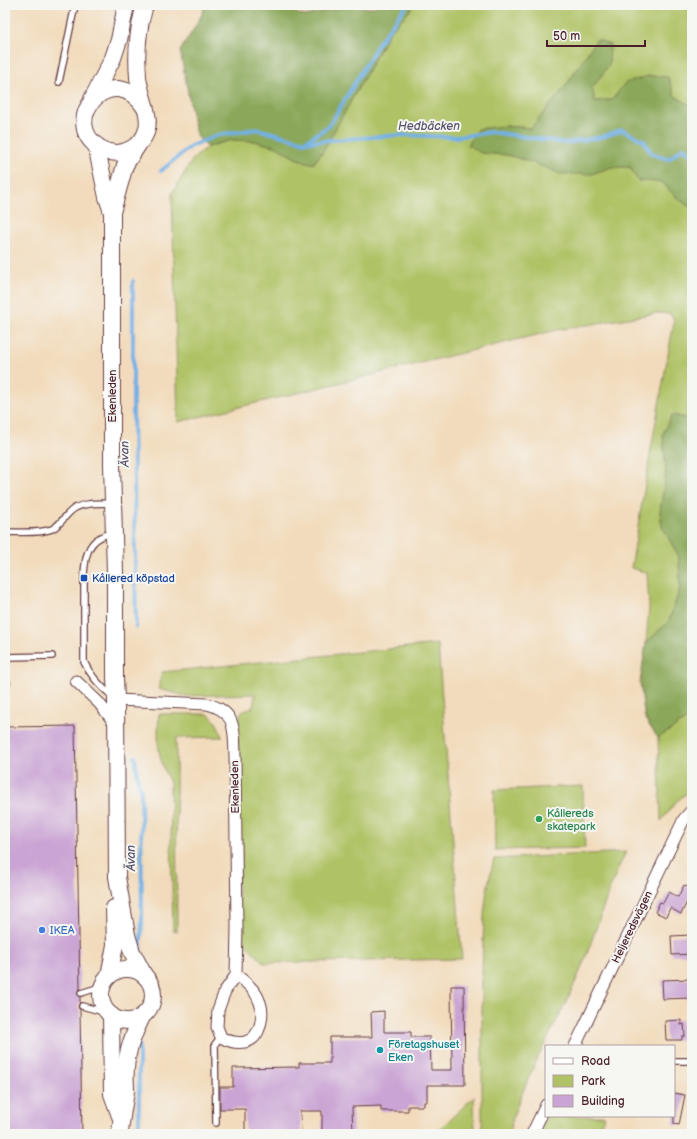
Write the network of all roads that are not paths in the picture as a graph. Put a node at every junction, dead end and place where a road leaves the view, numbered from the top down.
1 (75, 5) edge
2 (126, 5) edge
3 (145, 5) edge
4 (58, 82) dead end
5 (90, 103) junction
6 (145, 108) junction
7 (96, 145) junction
8 (138, 145) junction
9 (112, 212) junction
10 (114, 503) junction
11 (114, 531) junction
12 (5, 532) edge
13 (52, 656) dead end
14 (7, 657) dead end
15 (76, 682) dead end
16 (116, 700) junction
17 (116, 725) junction
18 (692, 810) edge
19 (117, 877) junction
20 (144, 975) junction
21 (236, 976) junction
22 (108, 979) junction
23 (81, 993) dead end
24 (82, 1006) dead end
25 (110, 1014) junction
26 (143, 1015) junction
27 (221, 1037) junction
28 (574, 1045) edge
29 (675, 1061) edge
30 (689, 1061) dead end
31 (545, 1106) edge
32 (121, 1117) junction
33 (216, 1123) dead end
34 (120, 1134) edge
35 (532, 1134) edge

1 - 4 lane
2 - 5 street
3 - 6 street
5 - 6 street
5 - 7 street
6 - 8 street
7 - 8 street
7 - 9 street, Ekenleden
8 - 9 street, Ekenleden
9 - 10 street, Ekenleden
10 - 11 street, Ekenleden
10 - 12 lane
11 - 16 street, Ekenleden
11 - 16 lane
13 - 14 lane
15 - 17 street
16 - 17 street, Ekenleden
16 - 21 street, Ekenleden
17 - 19 street, Ekenleden
18 - 28 street, Heljeredsvägen
19 - 20 street, Ekenleden
19 - 22 street, Ekenleden
20 - 22 street
20 - 26 street, Ekenleden
21 - 27 street
21 - 27 street
22 - 23 lane
22 - 25 street, Ekenleden
24 - 25 lane
25 - 26 street
25 - 32 street, Ekenleden
26 - 32 street, Ekenleden
27 - 33 lane
29 - 30 lane
31 - 35 street
32 - 34 street, Ekenleden

